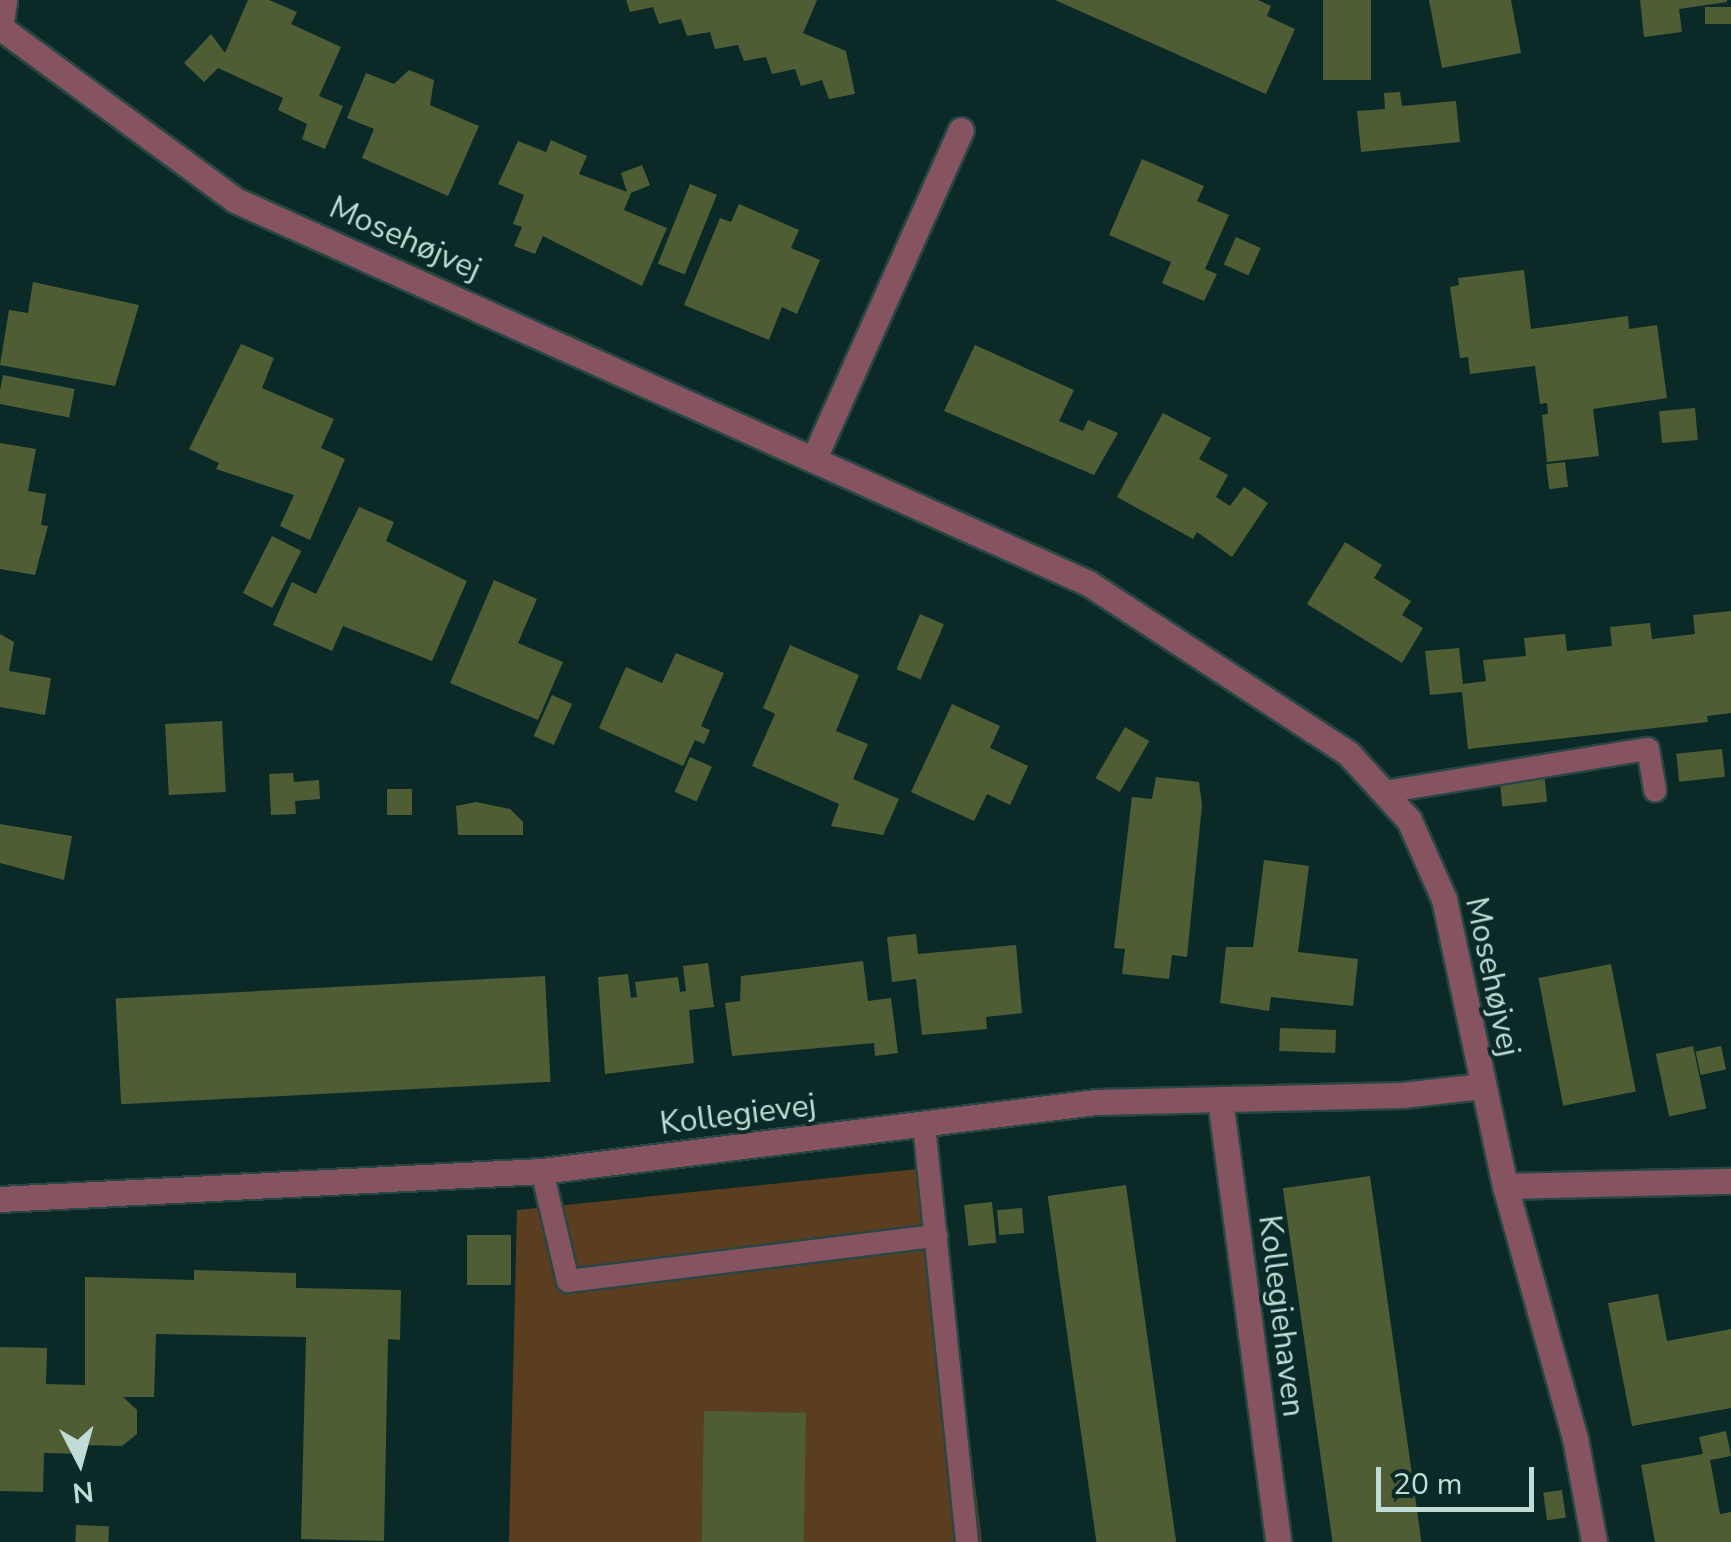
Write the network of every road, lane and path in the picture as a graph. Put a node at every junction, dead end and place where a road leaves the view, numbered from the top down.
1 (4, 0) edge
2 (0, 29) edge
3 (962, 130) dead end
4 (816, 456) junction
5 (1655, 790) dead end
6 (1384, 792) junction
7 (1482, 1086) junction
8 (1220, 1099) junction
9 (924, 1125) junction
10 (542, 1171) junction
11 (1731, 1182) edge
12 (1505, 1186) junction
13 (0, 1199) edge
14 (936, 1236) junction
15 (967, 1542) edge
16 (1278, 1542) edge
17 (1594, 1542) edge

1 - 2 street
2 - 4 street, Mosehøjvej
3 - 4 street
4 - 6 street, Mosehøjvej
5 - 6 lane
6 - 7 street, Mosehøjvej
7 - 8 street, Kollegievej
7 - 12 street, Mosehøjvej
8 - 9 street, Kollegievej
8 - 16 street, Kollegiehaven
9 - 10 street, Kollegievej
9 - 14 lane
10 - 13 street, Kollegievej
10 - 14 lane
11 - 12 street
12 - 17 street, Mosehøjvej
14 - 15 lane

